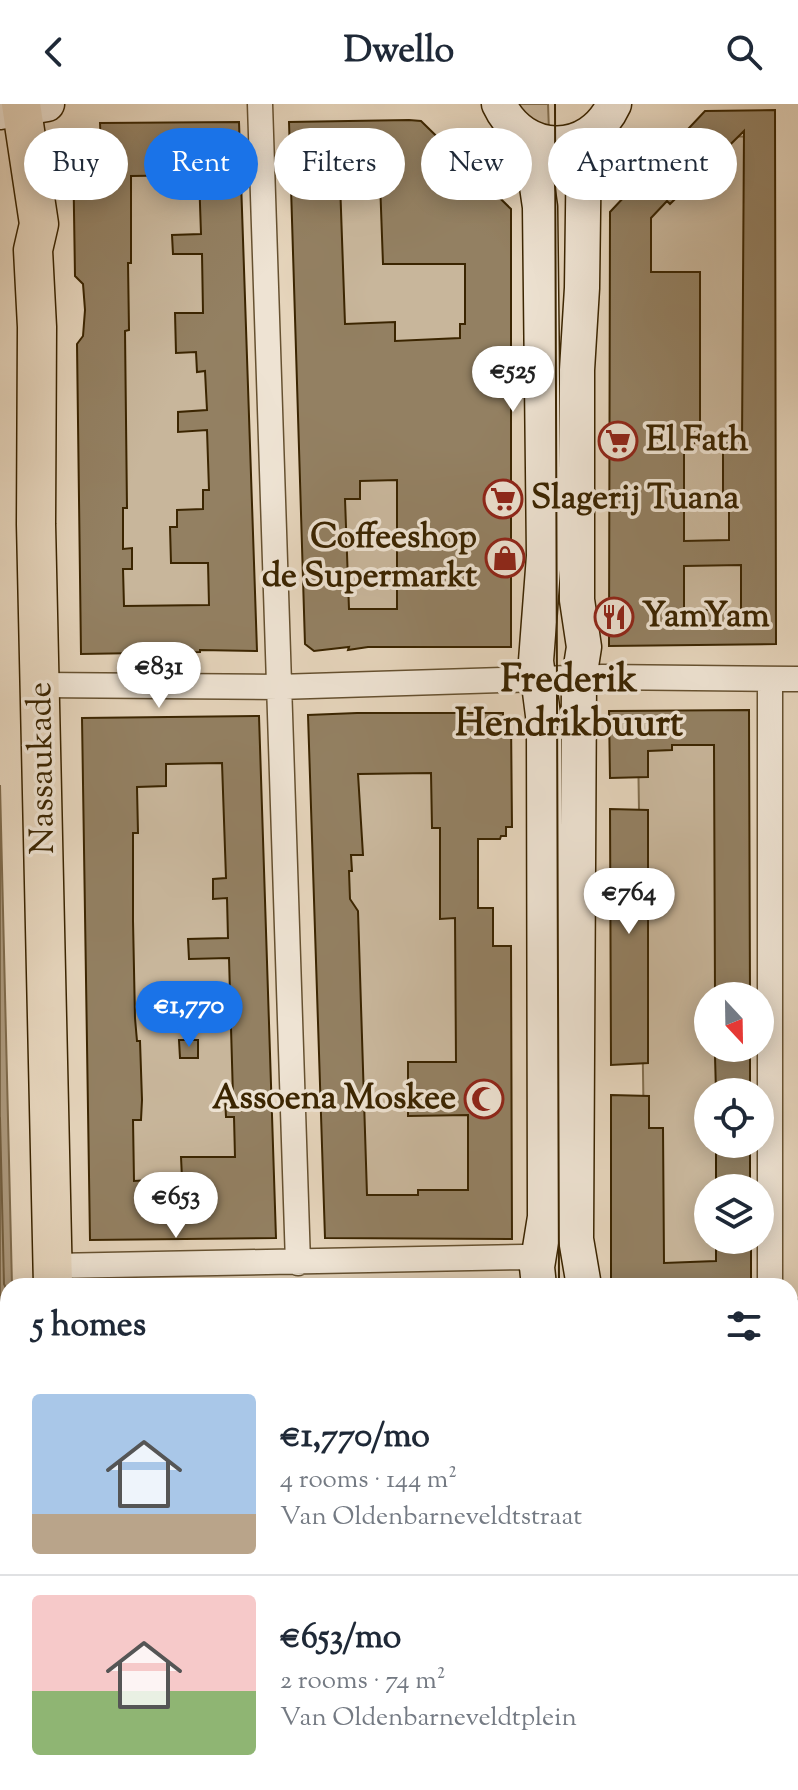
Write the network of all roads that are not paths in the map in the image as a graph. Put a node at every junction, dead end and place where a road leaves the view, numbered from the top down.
1 (260, 104) edge
2 (499, 104) edge
3 (614, 104) edge
4 (18, 111) edge
5 (515, 128) edge
6 (595, 128) edge
7 (532, 156) edge
8 (583, 200) edge
9 (579, 679) junction
10 (798, 679) edge
11 (770, 680) junction
12 (539, 681) junction
13 (41, 685) junction
14 (278, 687) junction
15 (298, 1263) junction
16 (53, 1276) edge
17 (538, 1276) edge
18 (583, 1278) edge
19 (770, 1278) edge

1 - 14 street
2 - 5 street
3 - 6 street
4 - 13 main road, Nassaukade
7 - 12 street
8 - 9 street
9 - 11 street
9 - 12 street
9 - 18 street
10 - 11 street
11 - 19 street
12 - 14 street
12 - 17 street
13 - 14 street
13 - 16 main road, Nassaukade
14 - 15 street
15 - 16 street
15 - 17 street

